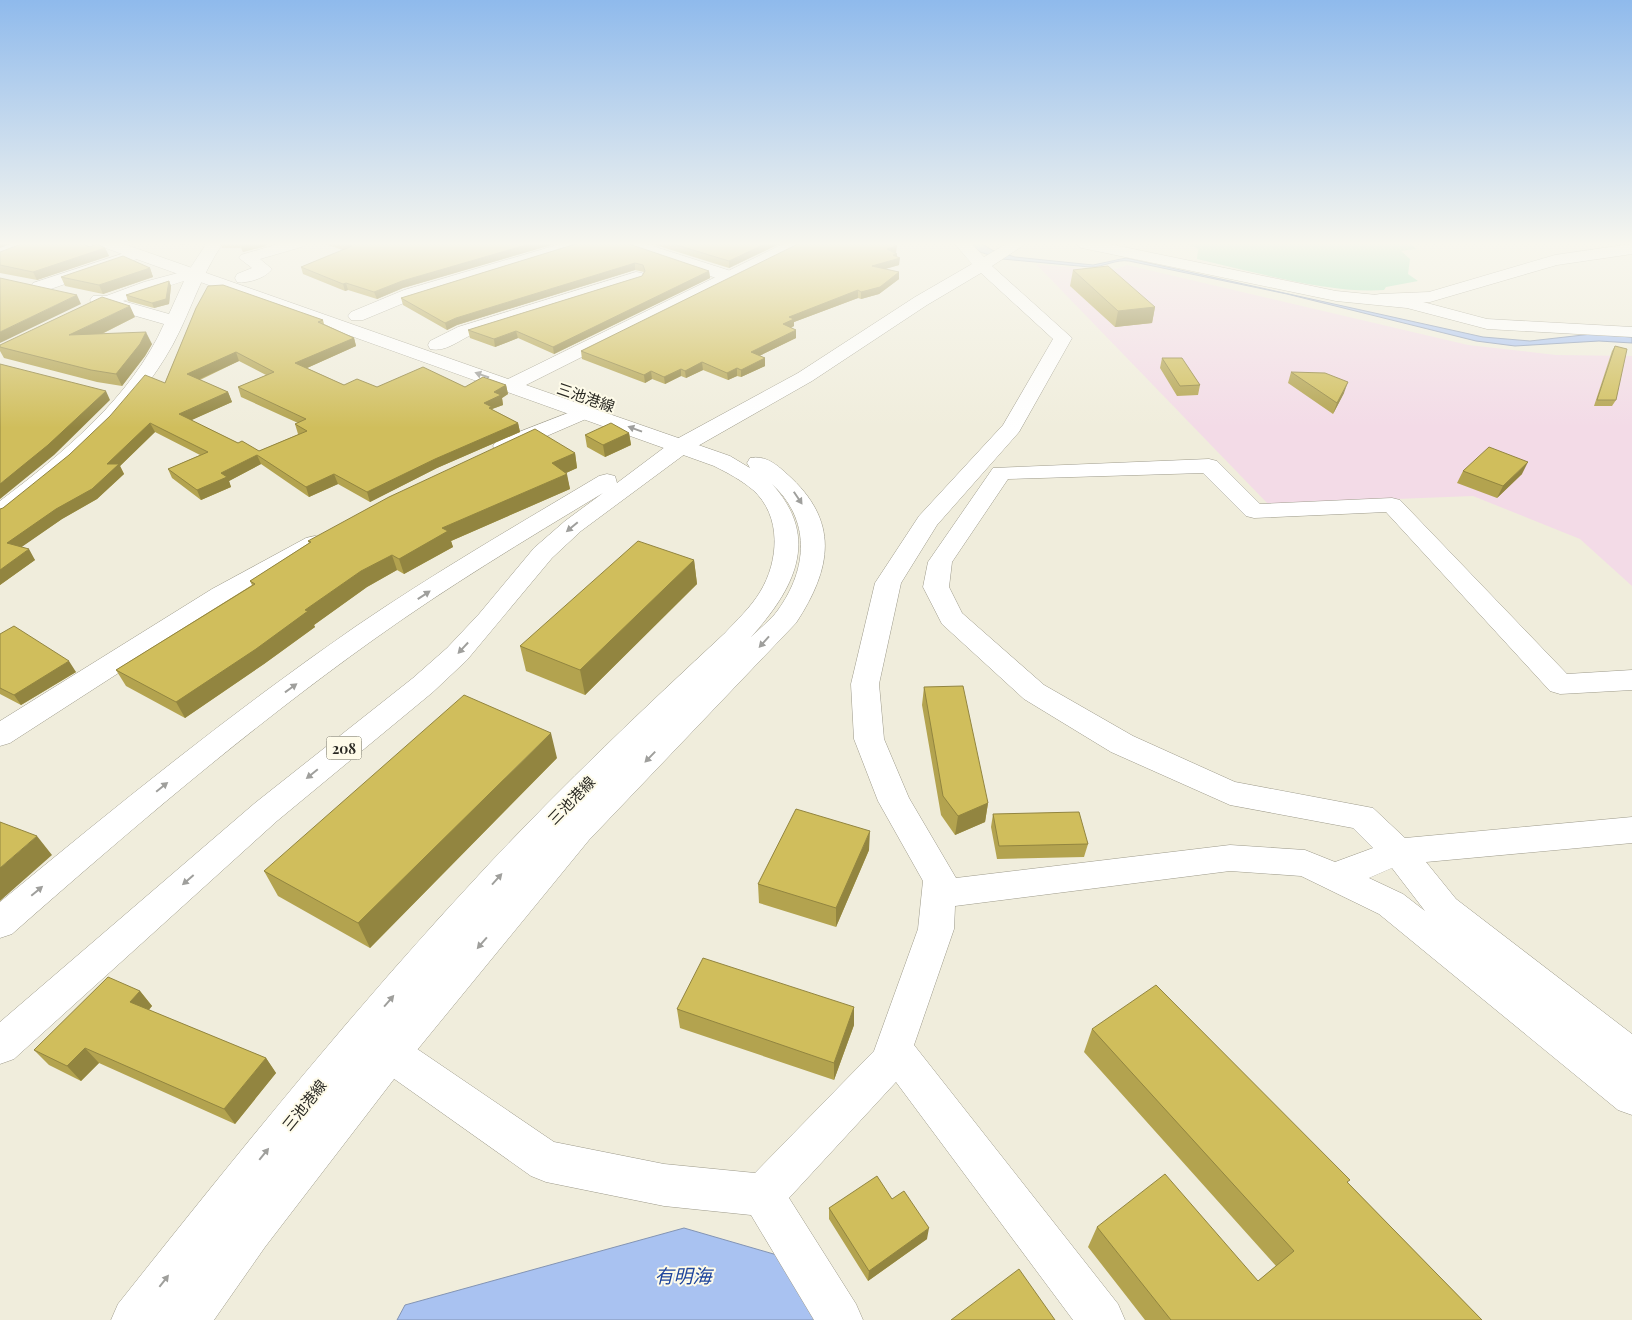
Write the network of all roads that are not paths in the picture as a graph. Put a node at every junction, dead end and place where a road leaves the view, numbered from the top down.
1 (101, 305) edge
2 (117, 305) edge
3 (180, 305) edge
4 (296, 305) edge
5 (323, 305) edge
6 (384, 305) edge
7 (548, 305) edge
8 (671, 305) edge
9 (915, 305) edge
10 (1038, 305) edge
11 (1414, 305) edge
12 (357, 316) junction
13 (173, 320) junction
14 (62, 323) edge
15 (1632, 332) edge
16 (437, 345) junction
17 (527, 376) junction
18 (510, 385) junction
19 (104, 391) edge
20 (126, 395) junction
21 (586, 412) junction
22 (690, 441) junction
23 (483, 456) edge
24 (0, 512) edge
25 (336, 531) edge
26 (1632, 680) edge
27 (0, 735) edge
28 (1632, 830) edge
29 (1398, 852) junction
30 (1334, 877) junction
31 (939, 894) junction
32 (0, 923) edge
33 (374, 1045) junction
34 (0, 1046) edge
35 (894, 1049) junction
36 (1632, 1057) edge
37 (1632, 1096) edge
38 (763, 1195) junction
39 (134, 1320) edge
40 (186, 1320) edge
41 (840, 1320) edge
42 (1102, 1320) edge

1 - 14 main road
2 - 13 main road
3 - 13 main road
18 -> 4 main road, 三池港線
5 - 12 main road, 三池港線
6 - 12 main road
7 - 16 main road
8 - 17 main road, 三池港線
9 - 22 main road
10 - 31 main road
11 - 15 main road
12 - 16 main road, 三池港線
13 - 20 main road
16 - 17 main road, 三池港線
17 - 18 main road, 三池港線
17 - 22 main road, 三池港線
18 - 21 main road, 三池港線
19 - 20 main road
20 - 24 main road
22 -> 21 main road, 三池港線
21 - 23 main road
32 -> 22 main road
22 - 33 main road, 三池港線
22 -> 34 main road, 208
25 - 27 main road
26 - 29 main road
28 - 29 main road
29 - 30 main road
29 - 36 main road
30 - 31 main road
30 - 37 main road
31 - 35 main road
33 - 38 main road
39 -> 33 main road, 三池港線
33 - 40 main road, 三池港線
35 - 38 main road
35 - 42 main road
38 - 41 main road

